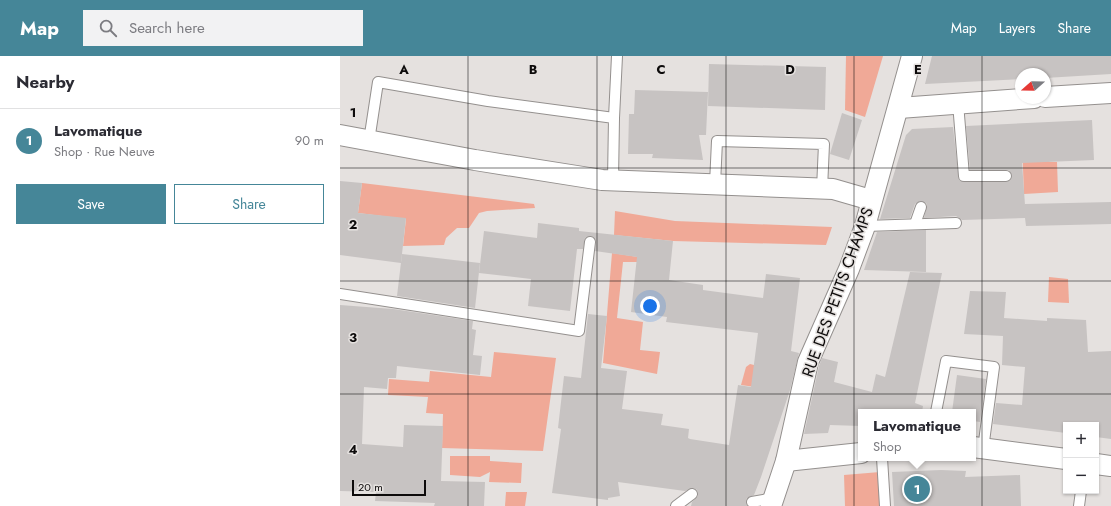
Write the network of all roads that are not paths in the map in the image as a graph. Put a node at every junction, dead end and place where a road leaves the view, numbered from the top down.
1 (616, 56) edge
2 (912, 56) edge
3 (1111, 93) edge
4 (1051, 97) edge
5 (1015, 99) edge
6 (958, 103) junction
7 (899, 108) junction
8 (614, 118) junction
9 (340, 135) edge
10 (369, 140) junction
11 (1006, 176) dead end
12 (613, 180) junction
13 (715, 184) junction
14 (822, 189) junction
15 (871, 200) junction
16 (921, 207) dead end
17 (956, 223) dead end
18 (915, 224) junction
19 (865, 226) junction
20 (590, 242) dead end
21 (340, 294) edge
22 (937, 409) edge
23 (978, 448) edge
24 (858, 453) edge
25 (1063, 459) edge
26 (786, 461) junction
27 (882, 461) edge
28 (1099, 464) edge
29 (1111, 466) edge
30 (692, 494) dead end
31 (1081, 494) edge
32 (766, 502) edge
33 (676, 506) edge
34 (885, 506) edge
35 (1079, 506) edge

1 - 8 lane
2 - 7 street, RUE DES PETITS CHAMPS
3 - 4 street
5 - 6 street
6 - 7 street
6 - 11 lane
7 - 15 street, RUE DES PETITS CHAMPS
8 - 10 lane
8 - 12 lane
9 - 10 street
10 - 12 street
12 - 13 street
13 - 14 street
13 - 14 lane
14 - 15 street
15 - 19 street, RUE DES PETITS CHAMPS
16 - 18 lane
17 - 18 lane
18 - 19 lane
19 - 26 street, RUE DES PETITS CHAMPS
20 - 21 lane
22 - 23 lane
23 - 25 street
24 - 26 street
26 - 32 street, RUE DES PETITS CHAMPS
27 - 34 lane
28 - 29 street
30 - 33 lane
31 - 35 lane

